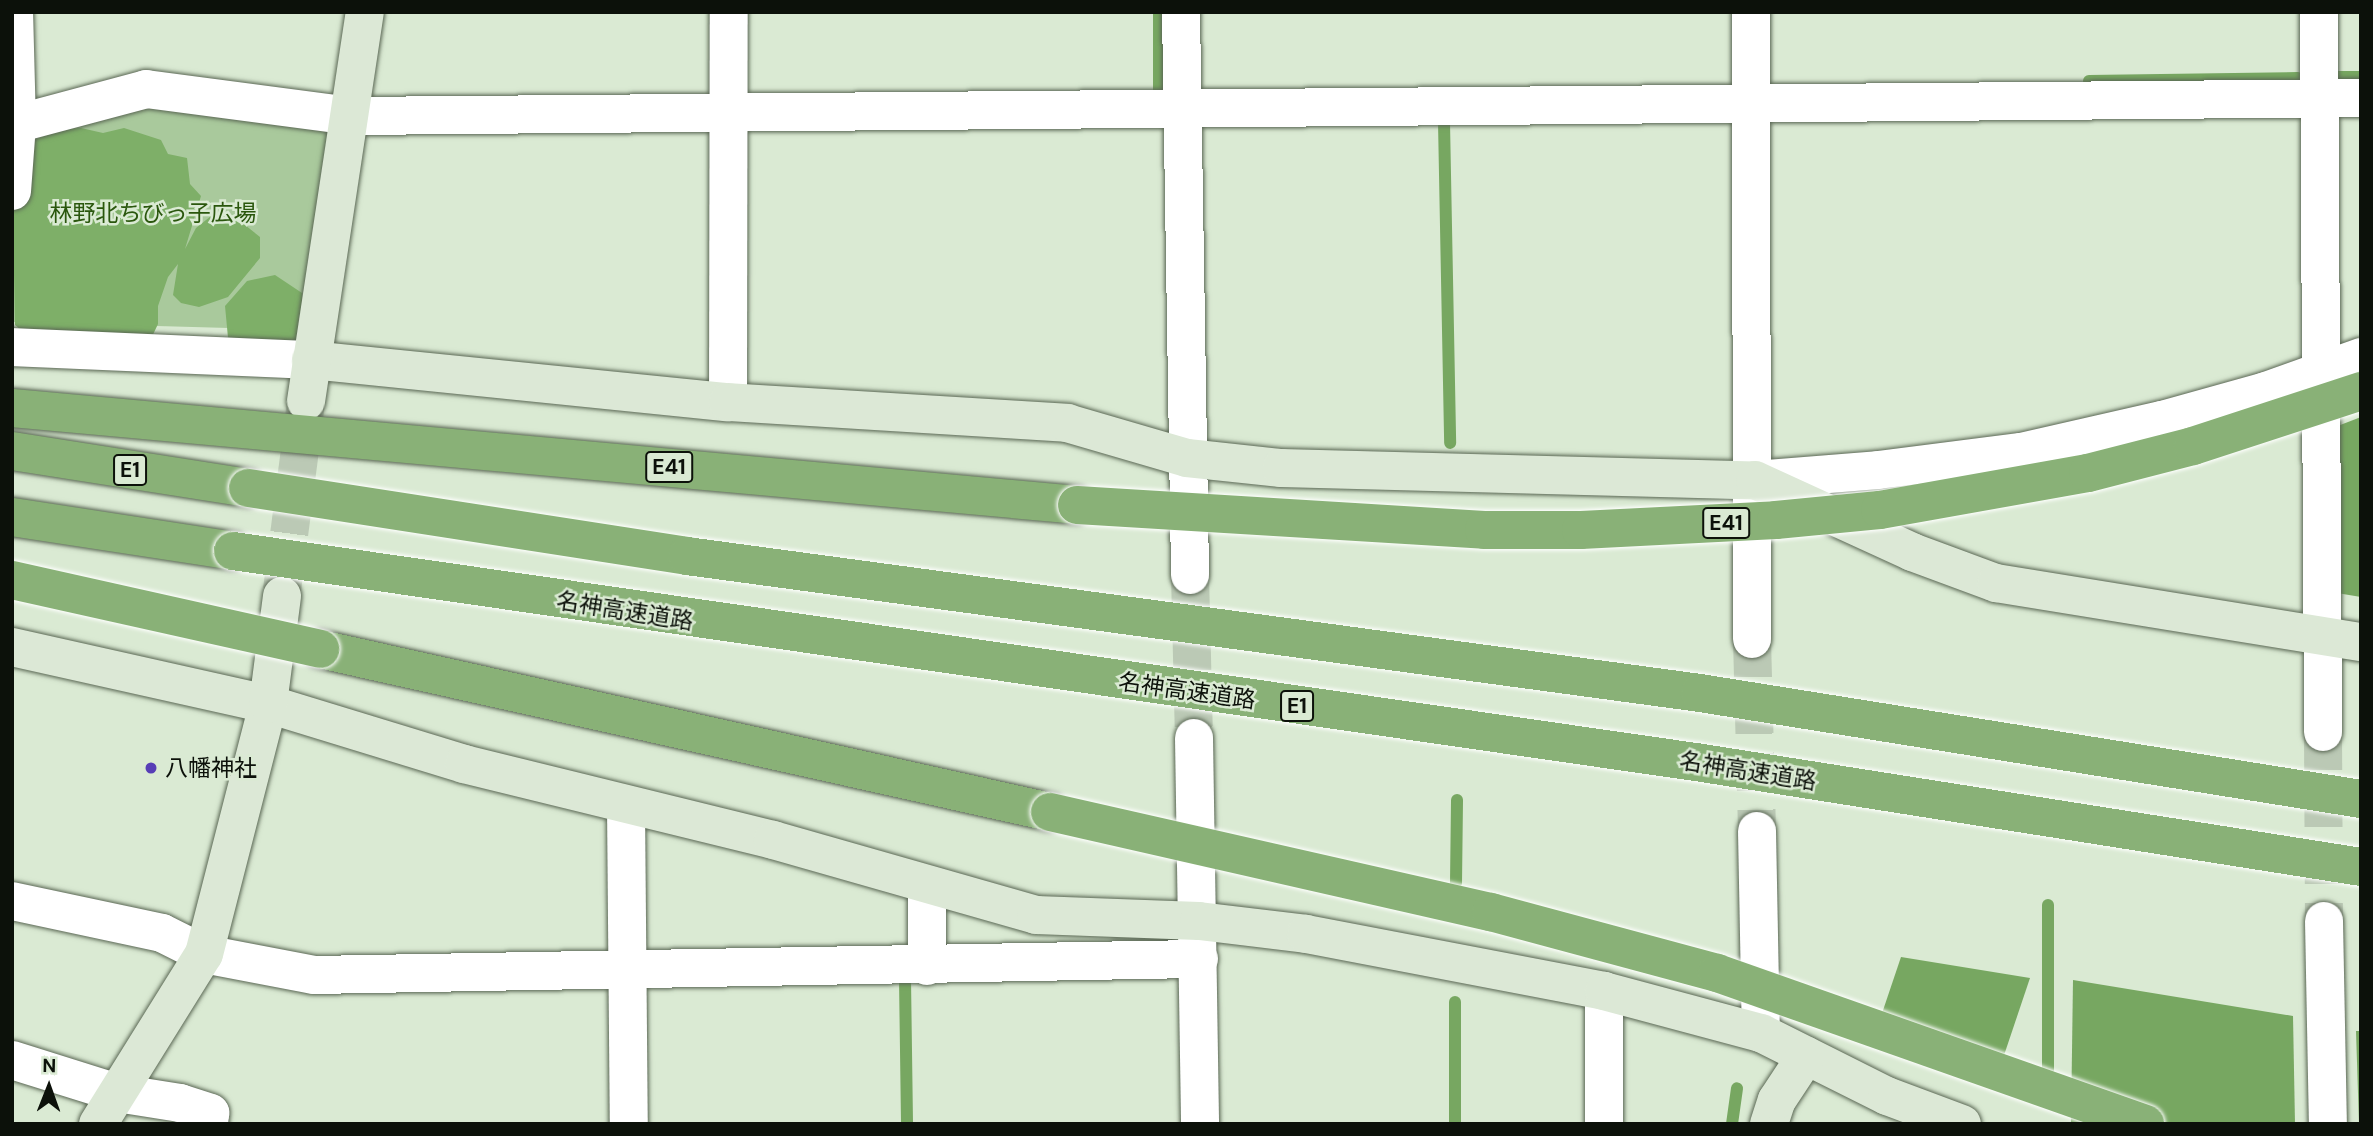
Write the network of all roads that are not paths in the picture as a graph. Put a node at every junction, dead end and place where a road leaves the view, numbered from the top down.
1 (14, 12) edge
2 (365, 12) edge
3 (729, 12) edge
4 (1181, 12) edge
5 (1751, 12) edge
6 (2319, 12) edge
7 (2320, 99) junction
8 (2361, 99) edge
9 (1752, 103) junction
10 (1181, 107) junction
11 (731, 112) junction
12 (351, 116) junction
13 (14, 125) edge
14 (12, 191) edge
15 (12, 347) edge
16 (2361, 357) edge
17 (311, 360) junction
18 (2321, 372) junction
19 (2361, 391) edge
20 (306, 401) tunnel mouth
21 (728, 402) junction
22 (2361, 406) edge
23 (12, 408) edge
24 (2320, 421) junction
25 (12, 451) edge
26 (1187, 458) junction
27 (1755, 480) junction
28 (12, 517) edge
29 (1190, 575) tunnel mouth
30 (12, 580) edge
31 (282, 596) tunnel mouth
32 (2323, 637) junction
33 (1752, 639) tunnel mouth
34 (2361, 642) edge
35 (12, 646) edge
36 (268, 705) junction
37 (2323, 732) tunnel mouth
38 (1194, 738) tunnel mouth
39 (2361, 799) edge
40 (626, 805) junction
41 (1757, 831) tunnel mouth
42 (2361, 867) edge
43 (927, 886) junction
44 (12, 901) edge
45 (1199, 921) junction
46 (2324, 921) tunnel mouth
47 (204, 954) junction
48 (1199, 959) junction
49 (927, 965) junction
50 (628, 969) junction
51 (1604, 991) junction
52 (1761, 1033) junction
53 (1806, 1056) junction
54 (12, 1060) edge
55 (107, 1108) edge
56 (209, 1124) edge
57 (629, 1124) edge
58 (1200, 1124) edge
59 (1604, 1124) edge
60 (1769, 1124) edge
61 (1962, 1124) edge
62 (2146, 1124) edge
63 (2328, 1124) edge

1 - 13 street
2 - 12 street
3 - 11 street
4 - 10 street
5 - 9 street
6 - 7 street
7 - 8 street
7 - 9 street
7 - 18 street
9 - 10 street
9 - 27 street
10 - 11 street
10 - 26 street
11 - 12 street
11 - 21 street
12 - 13 street
12 - 17 street
13 - 14 street
15 - 17 street
16 - 18 street
17 - 20 street
17 - 21 street
18 - 24 street
18 - 27 street
19 - 23 highway, E41, bridge
21 - 26 street
22 - 24 street
24 - 32 street
25 - 39 highway, E1, bridge
26 - 27 street
26 - 29 street
27 - 32 street
27 - 33 street
28 - 42 highway, 名神高速道路 / E1, bridge
30 - 62 highway, bridge
31 - 36 street
32 - 34 street
32 - 37 street
35 - 36 street
36 - 40 street
36 - 47 street
38 - 45 street
40 - 43 street
40 - 50 street
41 - 52 street
43 - 45 street
43 - 49 street
44 - 47 street
45 - 48 street
45 - 51 street
46 - 63 street
47 - 50 street
47 - 55 street
48 - 49 street
48 - 58 street
49 - 50 street
50 - 57 street
51 - 52 street
51 - 59 street
52 - 53 street
53 - 60 street
53 - 61 street
54 - 55 street
55 - 56 street

